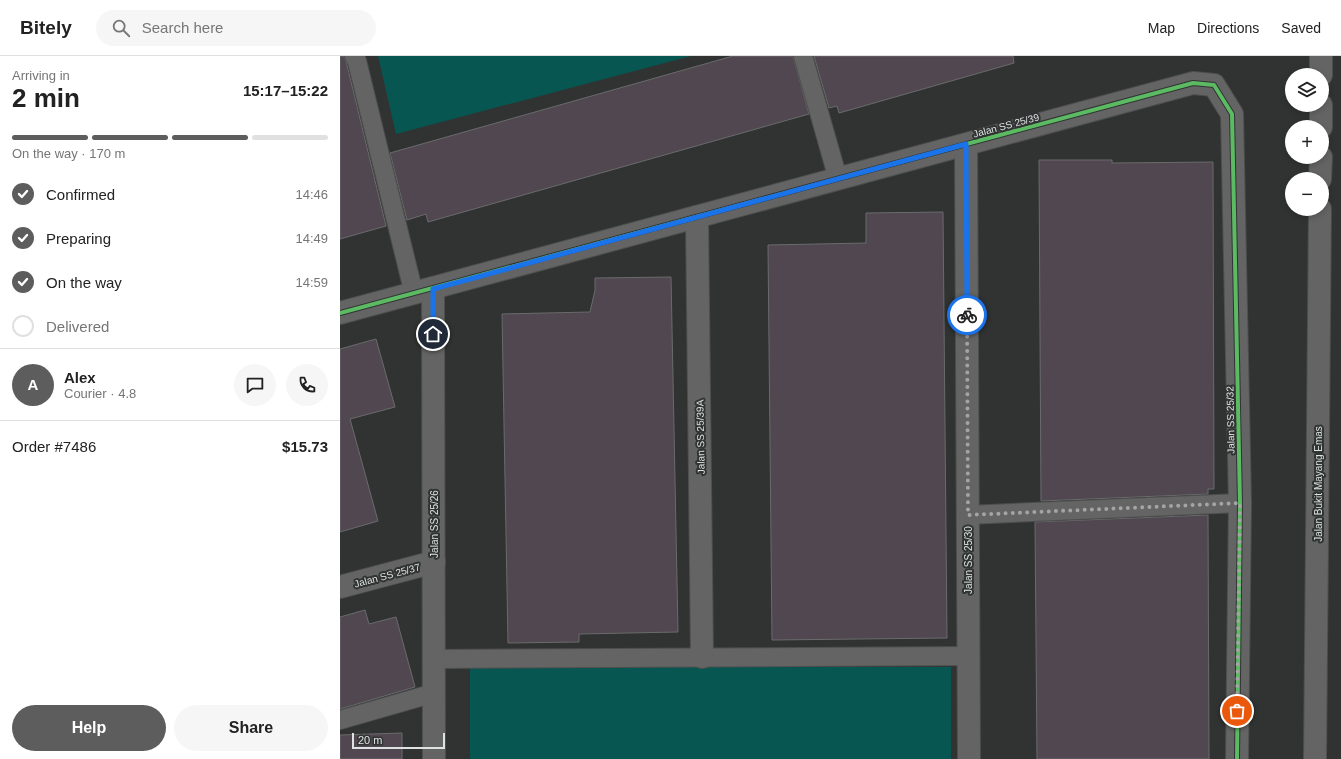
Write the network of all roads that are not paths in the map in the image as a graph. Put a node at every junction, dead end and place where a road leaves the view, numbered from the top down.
1 (354, 56) edge
2 (803, 56) edge
3 (1321, 56) edge
4 (1321, 68) edge
5 (1214, 85) joint
6 (966, 144) junction
7 (838, 179) junction
8 (1320, 216) edge
9 (697, 217) junction
10 (424, 291) junction
11 (340, 313) edge
12 (1240, 503) junction
13 (968, 515) junction
14 (434, 562) junction
15 (340, 587) edge
16 (968, 656) junction
17 (702, 657) junction
18 (434, 659) junction
19 (434, 693) junction
20 (340, 720) edge
21 (434, 759) edge
22 (969, 759) edge
23 (1237, 759) edge
24 (1316, 759) edge

1 - 10 lane
2 - 7 lane
3 - 4 street
5 - 6 street, Jalan SS 25/39
5 - 12 street, Jalan SS 25/32
6 - 7 street, Jalan SS 25/39
6 - 13 street, Jalan SS 25/30
7 - 9 street, Jalan SS 25/39
8 - 24 street, Jalan Bukit Mayang Emas
9 - 10 street, Jalan SS 25/39
9 - 17 street, Jalan SS 25/39A
10 - 11 street, Jalan SS 25/39
10 - 14 street, Jalan SS 25/26
12 - 13 lane
12 - 23 street, Jalan SS 25/32
13 - 16 street, Jalan SS 25/30
14 - 15 street, Jalan SS 25/37
14 - 18 street, Jalan SS 25/26
16 - 17 lane
16 - 22 street, Jalan SS 25/30
17 - 18 lane
18 - 19 street, Jalan SS 25/26
19 - 20 lane
19 - 21 street, Jalan SS 25/26

